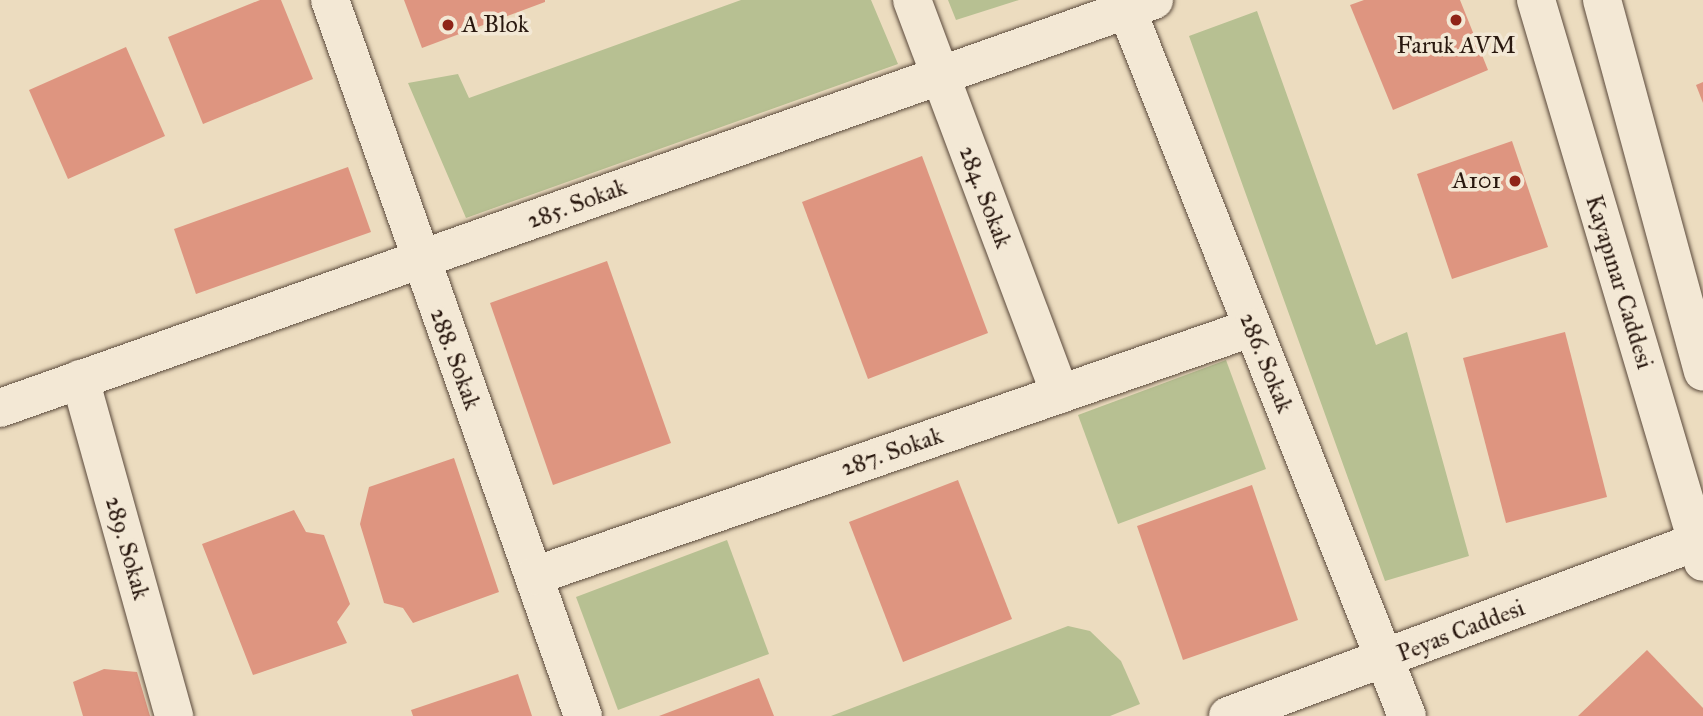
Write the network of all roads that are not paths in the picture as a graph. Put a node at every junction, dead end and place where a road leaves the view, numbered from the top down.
1 (330, 0) edge
2 (912, 0) edge
3 (1536, 0) edge
4 (1602, 0) edge
5 (1140, 5) edge
6 (939, 75) junction
7 (419, 260) junction
8 (1251, 328) junction
9 (1703, 372) edge
10 (80, 379) junction
11 (1060, 394) junction
12 (0, 408) edge
13 (1698, 553) edge
14 (534, 576) junction
15 (1385, 660) junction
16 (174, 716) edge
17 (583, 716) edge
18 (1228, 716) edge
19 (1407, 716) edge

1 - 7 street, 288. Sokak
2 - 6 street, 284. Sokak
3 - 13 street, Kayapınar Caddesi
4 - 9 street
5 - 6 street, 285. Sokak
5 - 8 street, 286. Sokak
6 - 7 street, 285. Sokak
6 - 11 street, 284. Sokak
7 - 10 street, 285. Sokak
7 - 14 street, 288. Sokak
8 - 11 street, 287. Sokak
8 - 15 street, 286. Sokak
10 - 12 street, 285. Sokak
10 - 16 street, 289. Sokak
11 - 14 street, 287. Sokak
13 - 15 street, Peyas Caddesi
14 - 17 street, 288. Sokak
15 - 18 street, Peyas Caddesi
15 - 19 street, 286. Sokak

